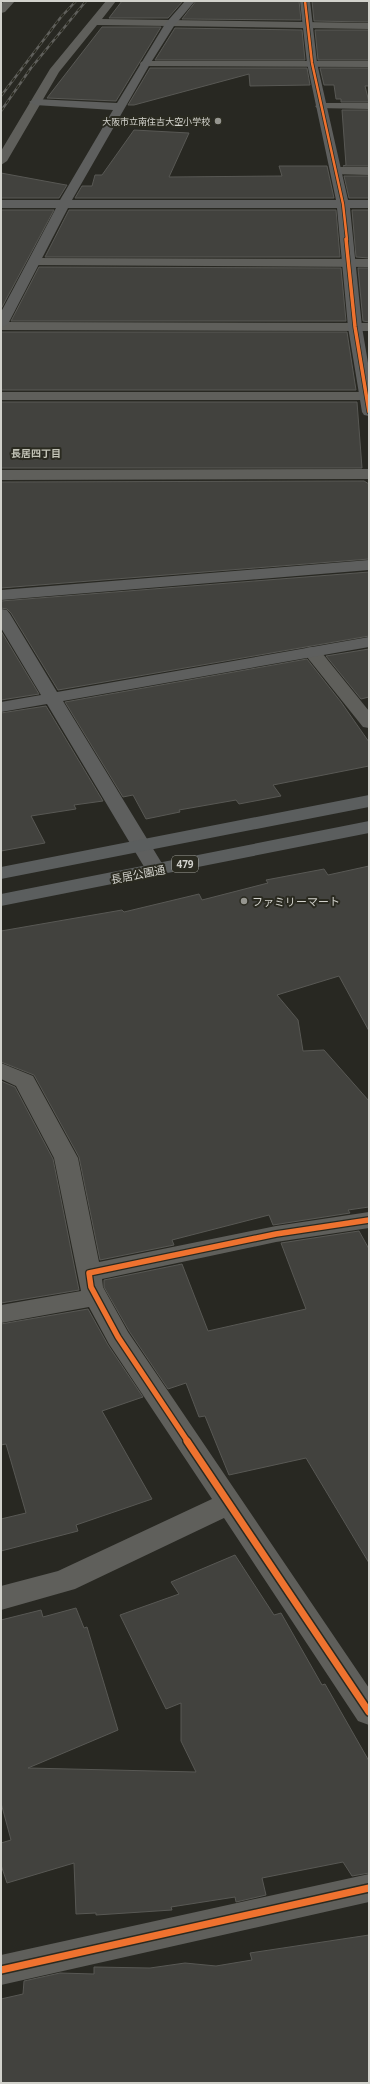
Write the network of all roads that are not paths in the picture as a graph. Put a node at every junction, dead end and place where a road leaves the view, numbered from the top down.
1 (10, 1) edge
2 (111, 1) edge
3 (190, 1) edge
4 (305, 1) edge
5 (1, 10) edge
6 (93, 22) junction
7 (170, 24) junction
8 (308, 25) junction
9 (369, 26) edge
10 (145, 64) junction
11 (312, 64) junction
12 (369, 64) edge
13 (36, 102) junction
14 (322, 106) junction
15 (369, 106) edge
16 (120, 107) junction
17 (1, 161) edge
18 (336, 171) junction
19 (369, 171) edge
20 (1, 204) edge
21 (64, 204) junction
22 (343, 204) junction
23 (369, 204) edge
24 (35, 262) junction
25 (349, 263) junction
26 (369, 263) edge
27 (1, 325) edge
28 (354, 327) junction
29 (369, 327) edge
30 (1, 396) edge
31 (367, 396) edge
32 (369, 412) edge
33 (369, 474) edge
34 (1, 475) edge
35 (369, 565) edge
36 (1, 595) edge
37 (1, 614) edge
38 (369, 642) edge
39 (312, 652) junction
40 (53, 697) junction
41 (1, 707) edge
42 (369, 722) edge
43 (369, 801) edge
44 (369, 827) edge
45 (141, 846) junction
46 (156, 870) junction
47 (1, 873) edge
48 (1, 900) edge
49 (1, 1070) edge
50 (25, 1081) junction
51 (1, 1087) edge
52 (369, 1220) edge
53 (93, 1285) junction
54 (1, 1314) edge
55 (229, 1503) junction
56 (1, 1598) edge
57 (369, 1712) edge
58 (369, 1888) edge
59 (1, 1970) edge

1 - 5 street
2 - 6 street
3 - 7 street
4 - 8 street
6 - 7 street
6 - 13 street
7 - 8 street
7 - 10 street
8 - 9 street
8 - 11 street
10 - 11 street
10 - 16 street
11 - 12 street
11 - 14 street
13 - 16 street
13 - 17 street
14 - 15 street
14 - 18 street
16 - 21 street
18 - 19 street
18 - 22 street
20 - 21 street
21 - 22 street
21 - 24 street
22 - 23 street
22 - 25 street
24 - 25 street
24 - 27 street
25 - 26 street
25 - 28 street
27 - 28 street
28 - 29 street
28 - 31 street
30 - 31 street
31 - 32 street
33 - 34 street
35 - 36 street
37 - 40 street
38 - 39 street
39 - 40 street
39 - 42 street
40 - 41 street
40 - 45 street
43 - 45 highway, 479
44 - 46 highway, 長居公園通 / 479
45 - 46 street
45 - 47 highway, 479
46 - 48 highway, 長居公園通 / 479
49 - 50 street
50 - 51 street
50 - 53 street
52 - 53 street
53 - 54 street
53 - 55 street
55 - 56 street
55 - 57 street
58 - 59 street

